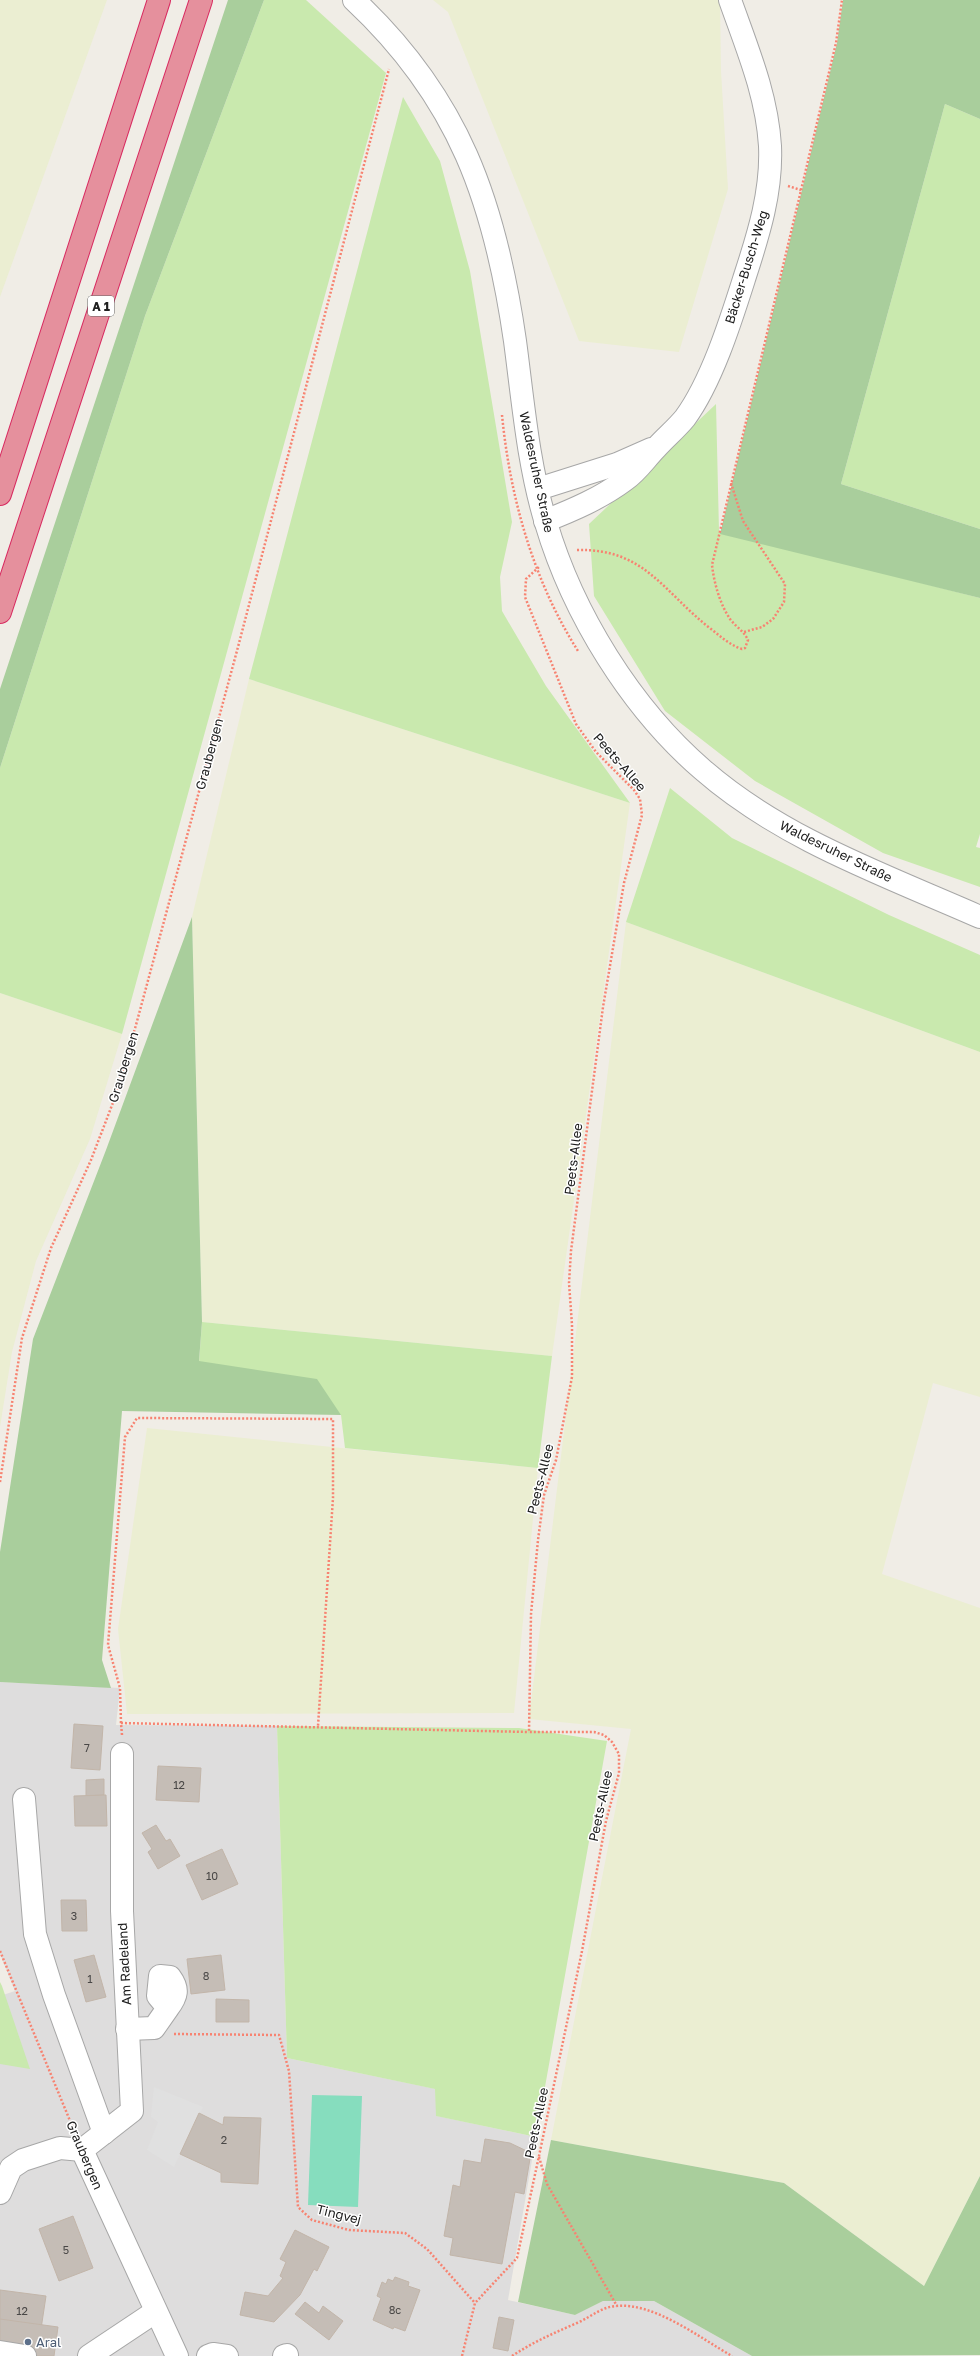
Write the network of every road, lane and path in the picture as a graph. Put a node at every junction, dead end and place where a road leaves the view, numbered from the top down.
1 (159, 0) edge
2 (201, 0) edge
3 (354, 0) edge
4 (730, 0) edge
5 (842, 0) edge
6 (394, 73) dead end
7 (501, 409) dead end
8 (656, 447) junction
9 (731, 483) junction
10 (538, 489) junction
11 (0, 494) edge
12 (545, 521) junction
13 (574, 551) dead end
14 (536, 568) junction
15 (0, 612) edge
16 (744, 632) junction
17 (581, 656) dead end
18 (980, 917) edge
19 (0, 1482) edge
20 (122, 1723) junction
21 (318, 1726) junction
22 (529, 1732) junction
23 (122, 1754) joint
24 (24, 1799) dead end
25 (0, 1951) edge
26 (168, 2008) dead end
27 (128, 2029) junction
28 (168, 2034) dead end
29 (104, 2133) junction
30 (82, 2150) junction
31 (539, 2156) junction
32 (0, 2193) edge
33 (475, 2303) junction
34 (617, 2306) junction
35 (156, 2312) junction
36 (0, 2352) edge
37 (25, 2356) edge
38 (89, 2356) edge
39 (177, 2356) edge
40 (208, 2356) edge
41 (227, 2356) edge
42 (462, 2356) edge
43 (512, 2356) edge
44 (732, 2356) edge

1 - 11 highway
2 - 15 highway, A 1
3 - 10 street, Waldesruher Straße
4 - 8 street, Bäcker-Busch-Weg
5 - 9 path
6 - 19 path, Graubergen
7 - 14 path
8 - 10 street, Bäcker-Busch-Weg
8 - 12 street, Bäcker-Busch-Weg
9 - 16 path
9 - 16 path
10 - 12 street, Waldesruher Straße
12 - 18 street, Waldesruher Straße
13 - 16 path
14 - 17 path
14 - 22 path, Peets-Allee
20 - 21 path
20 - 21 path
20 - 23 path
21 - 22 path
22 - 31 path, Peets-Allee
23 - 27 street, Am Radeland
24 - 29 street
25 - 30 path, Graubergen
26 - 27 street
27 - 29 street, Am Radeland
28 - 33 path, Tingvej
29 - 30 street, Am Radeland
30 - 32 street
30 - 35 street, Graubergen
31 - 33 path, Peets-Allee
31 - 34 path
33 - 42 path, Peets-Allee
34 - 43 path
34 - 44 path
35 - 38 street
35 - 39 street, Graubergen
36 - 37 street
40 - 41 street

